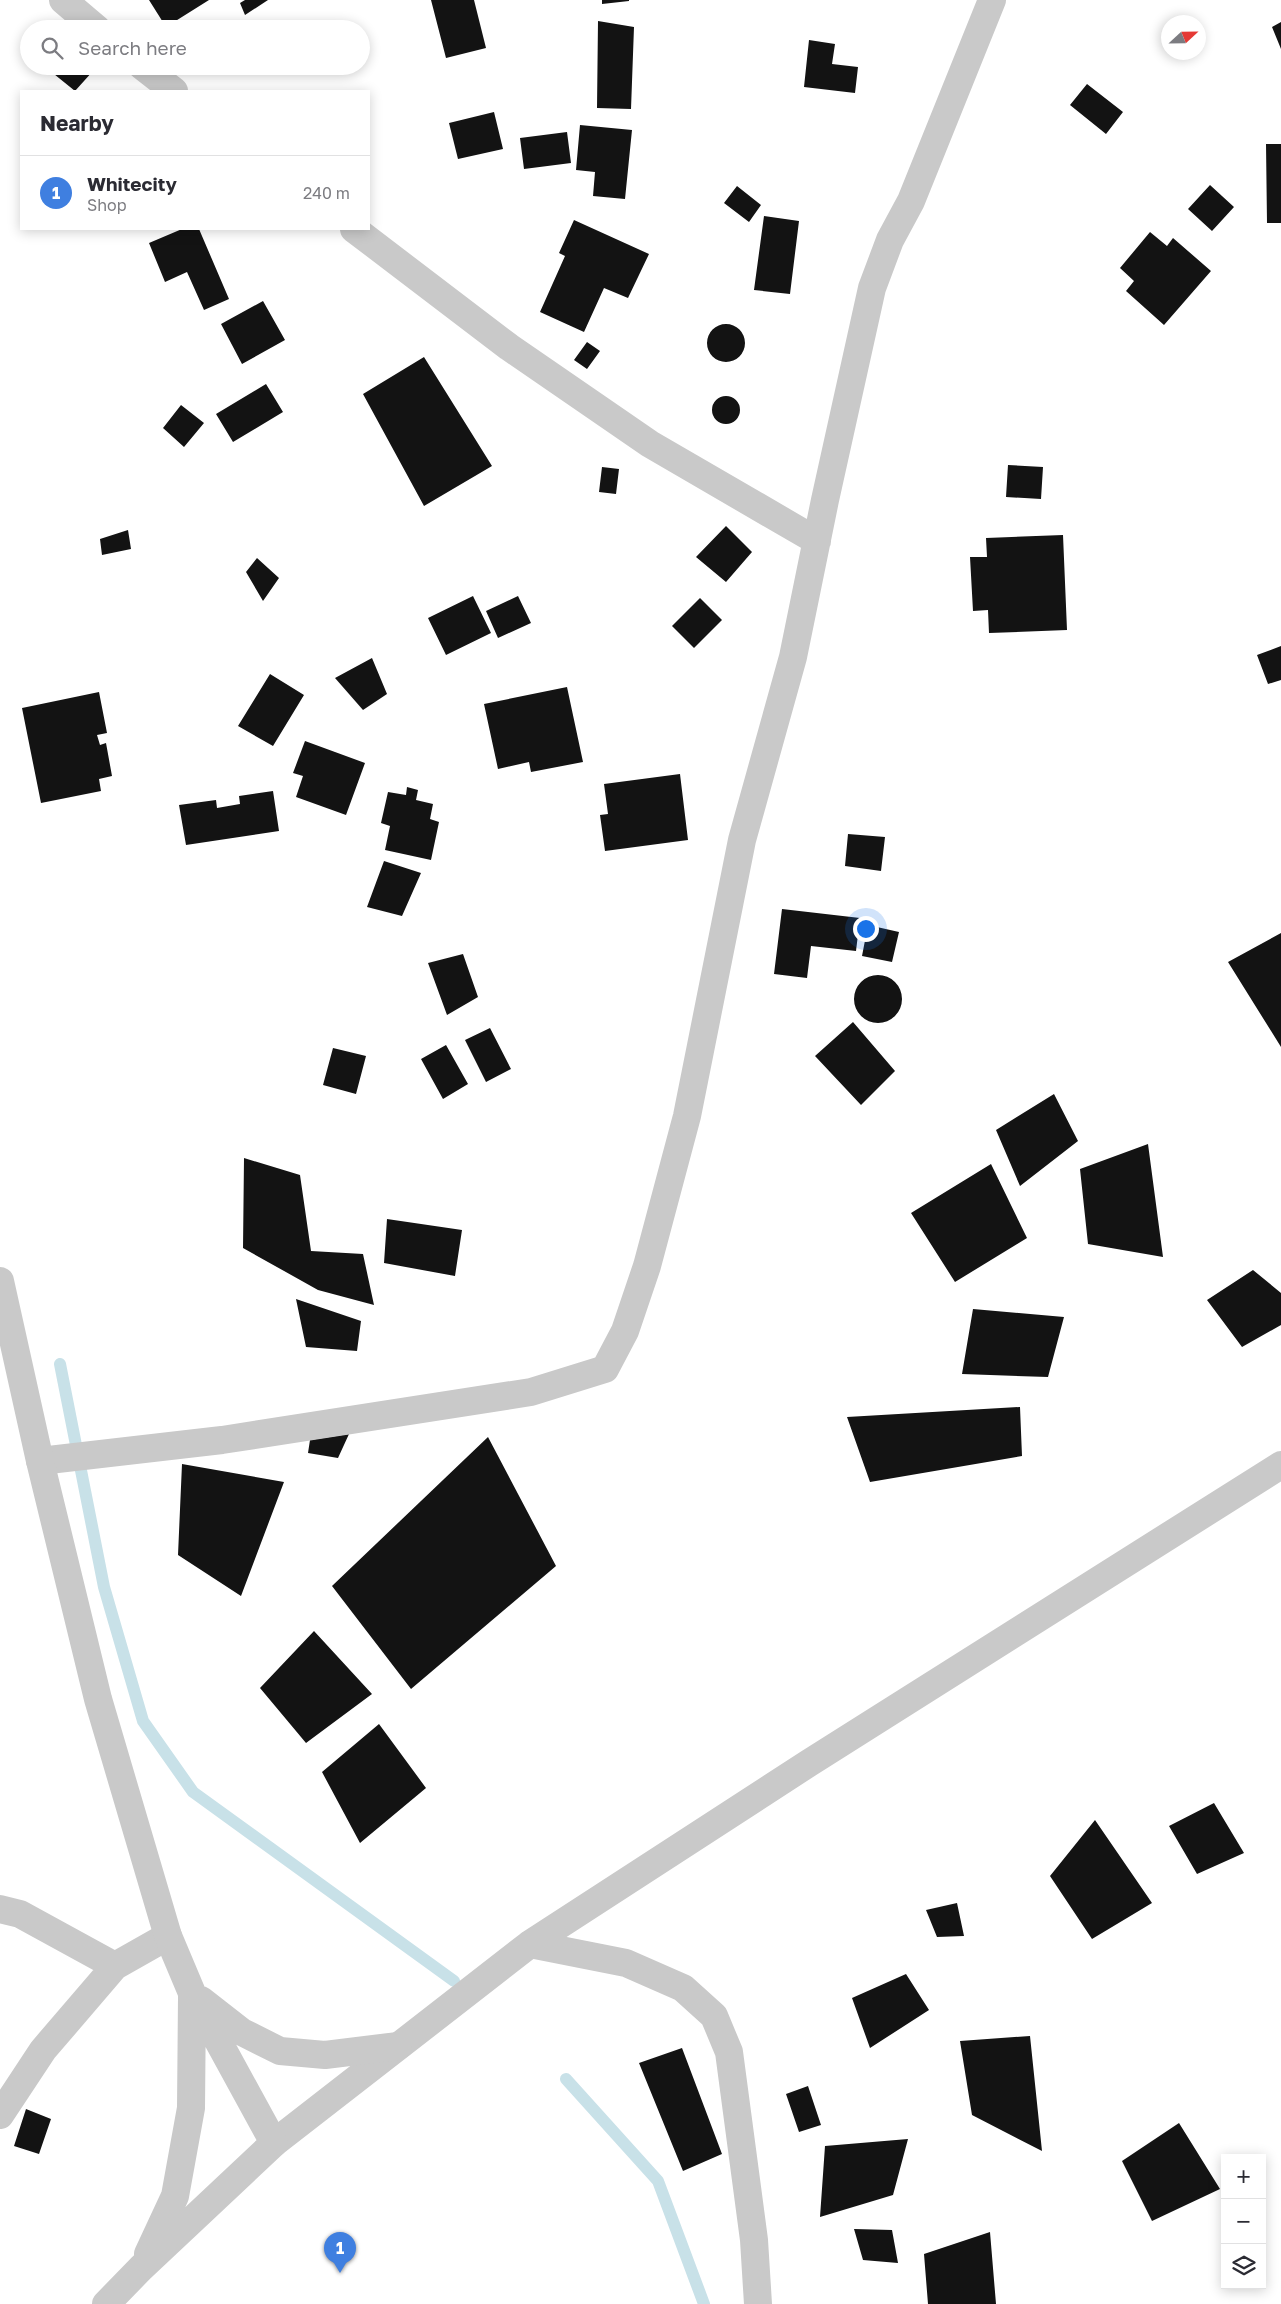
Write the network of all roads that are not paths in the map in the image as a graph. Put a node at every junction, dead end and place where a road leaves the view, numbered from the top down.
1 (63, 0) edge
2 (992, 0) edge
3 (87, 20) edge
4 (154, 75) edge
5 (173, 90) edge
6 (355, 230) edge
7 (817, 541) junction
8 (0, 1281) edge
9 (40, 1462) junction
10 (1281, 1465) edge
11 (0, 1909) edge
12 (168, 1936) junction
13 (530, 1944) junction
14 (115, 1966) junction
15 (192, 1993) junction
16 (398, 2046) junction
17 (0, 2115) edge
18 (274, 2143) junction
19 (141, 2268) junction
20 (106, 2304) edge
21 (758, 2304) edge

1 - 3 street
2 - 7 street
4 - 5 street
6 - 7 street
7 - 9 street
8 - 9 street
9 - 12 street
10 - 13 street
11 - 14 street
12 - 14 street
12 - 15 street
13 - 16 street
13 - 21 street
14 - 17 street
15 - 16 street
15 - 18 street
15 - 19 street
16 - 18 street
18 - 19 street
19 - 20 street

